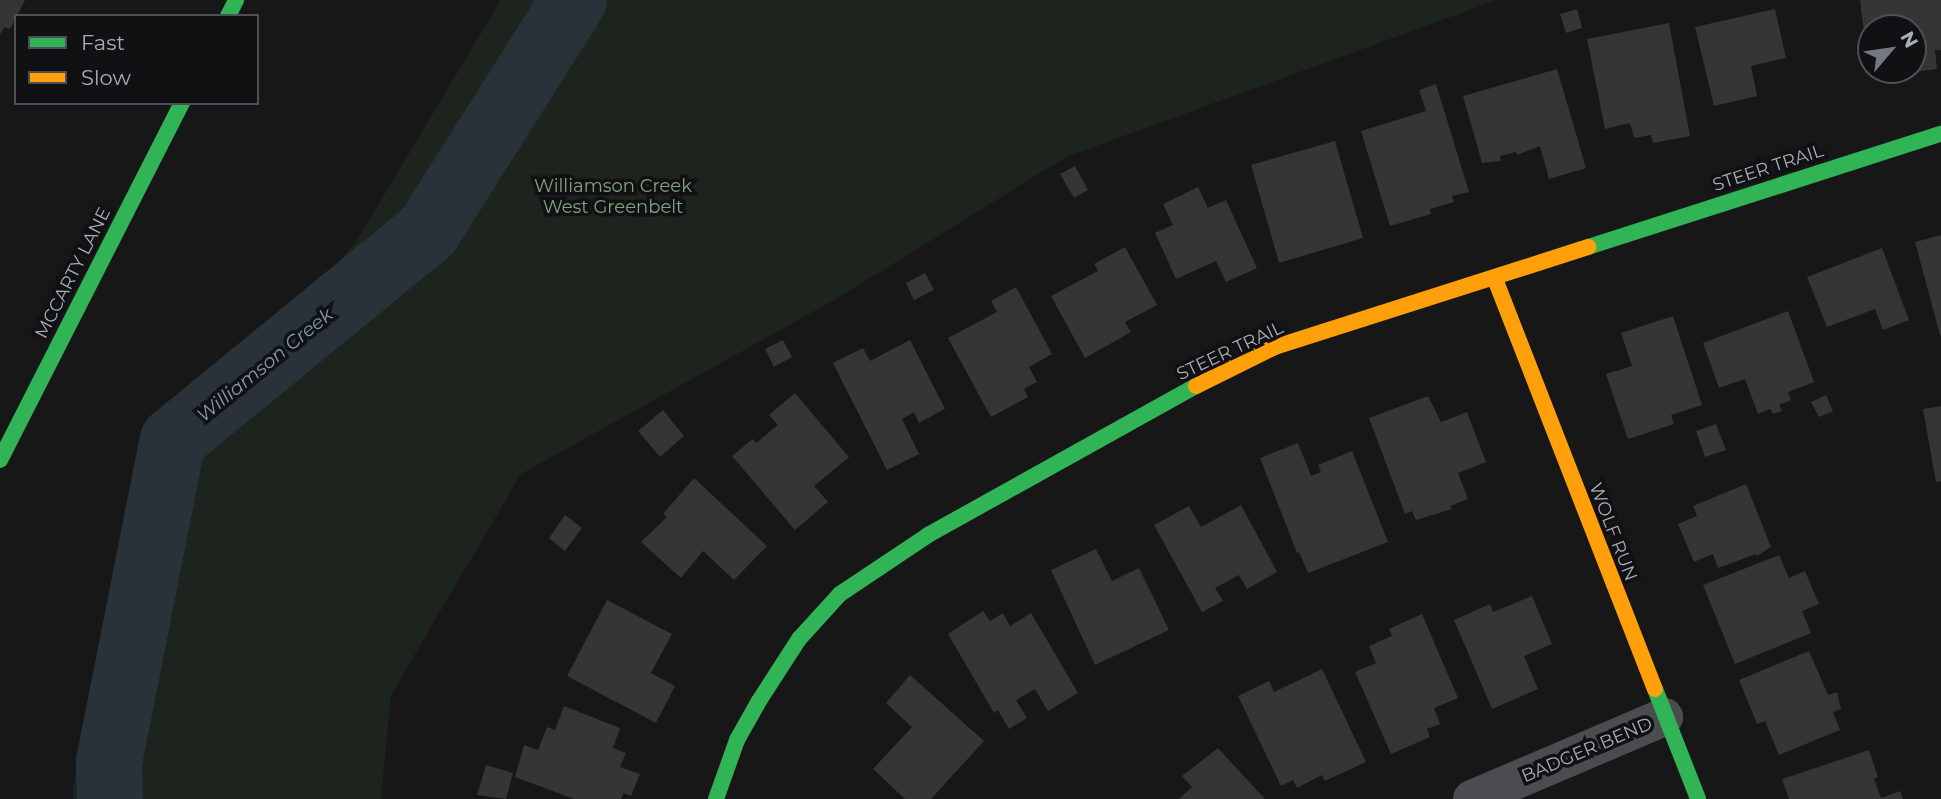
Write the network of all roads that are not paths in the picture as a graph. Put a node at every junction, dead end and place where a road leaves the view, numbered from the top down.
1 (181, 105) edge
2 (1941, 134) edge
3 (1494, 279) junction
4 (0, 460) edge
5 (1664, 717) junction
6 (716, 799) edge
7 (1472, 799) edge
8 (1698, 799) edge

1 - 4 street, MCCARTY LANE
2 - 3 street, STEER TRAIL
3 - 5 street, WOLF RUN
3 - 6 street, STEER TRAIL
5 - 7 street, BADGER BEND
5 - 8 street, WOLF RUN

